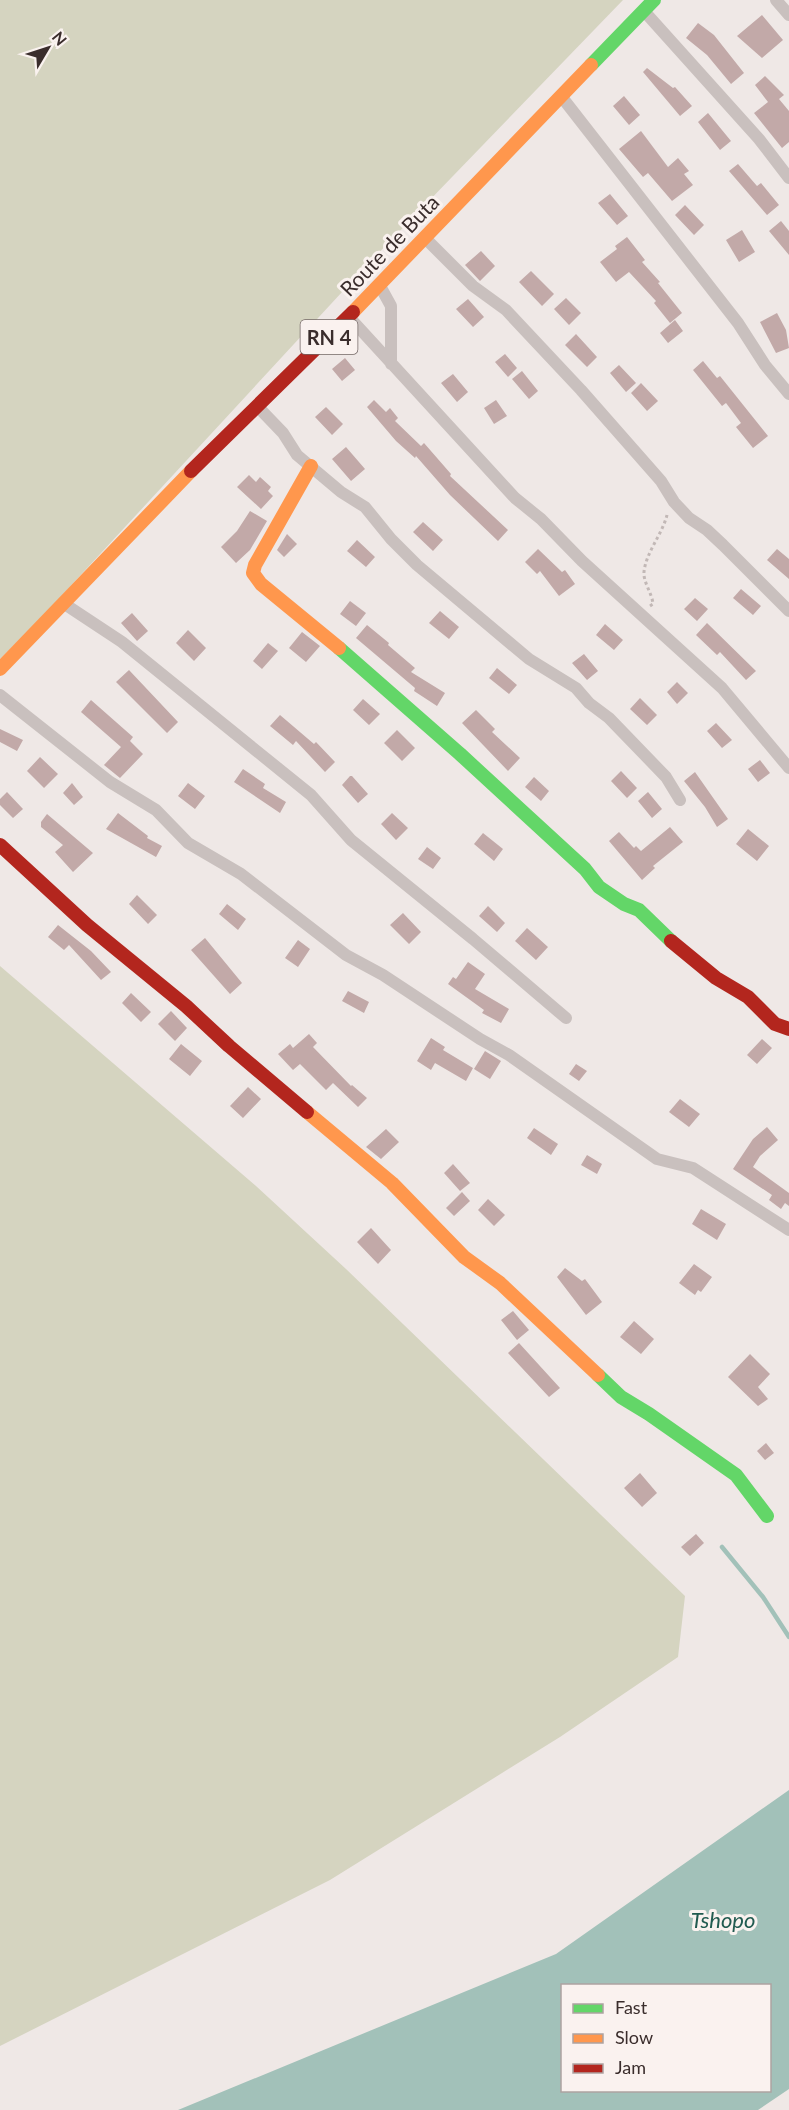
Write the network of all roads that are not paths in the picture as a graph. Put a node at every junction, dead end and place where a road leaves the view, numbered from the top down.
1 (654, 0) edge
2 (776, 0) edge
3 (644, 10) junction
4 (789, 15) edge
5 (561, 96) junction
6 (789, 178) edge
7 (425, 238) junction
8 (380, 285) junction
9 (349, 317) junction
10 (392, 363) junction
11 (789, 394) edge
12 (257, 406) junction
13 (311, 466) junction
14 (63, 603) junction
15 (789, 611) edge
16 (0, 669) edge
17 (0, 695) edge
18 (789, 768) edge
19 (680, 800) dead end
20 (0, 845) edge
21 (566, 1018) dead end
22 (789, 1029) edge
23 (789, 1230) edge
24 (767, 1516) dead end

1 - 3 main road, Route de Buta / RN 4
2 - 4 street
3 - 5 main road, Route de Buta / RN 4
3 - 6 street
5 - 7 main road, Route de Buta / RN 4
5 - 11 street
7 - 8 main road, Route de Buta / RN 4
7 - 15 street
8 - 9 main road, Route de Buta / RN 4
8 - 10 street
9 - 10 street
9 - 12 main road, Route de Buta / RN 4
10 - 18 street
12 - 13 street
12 - 14 main road, Route de Buta / RN 4
13 - 19 street
13 - 22 main road
14 - 16 main road, Route de Buta / RN 4
14 - 21 street
17 - 23 street
20 - 24 main road

